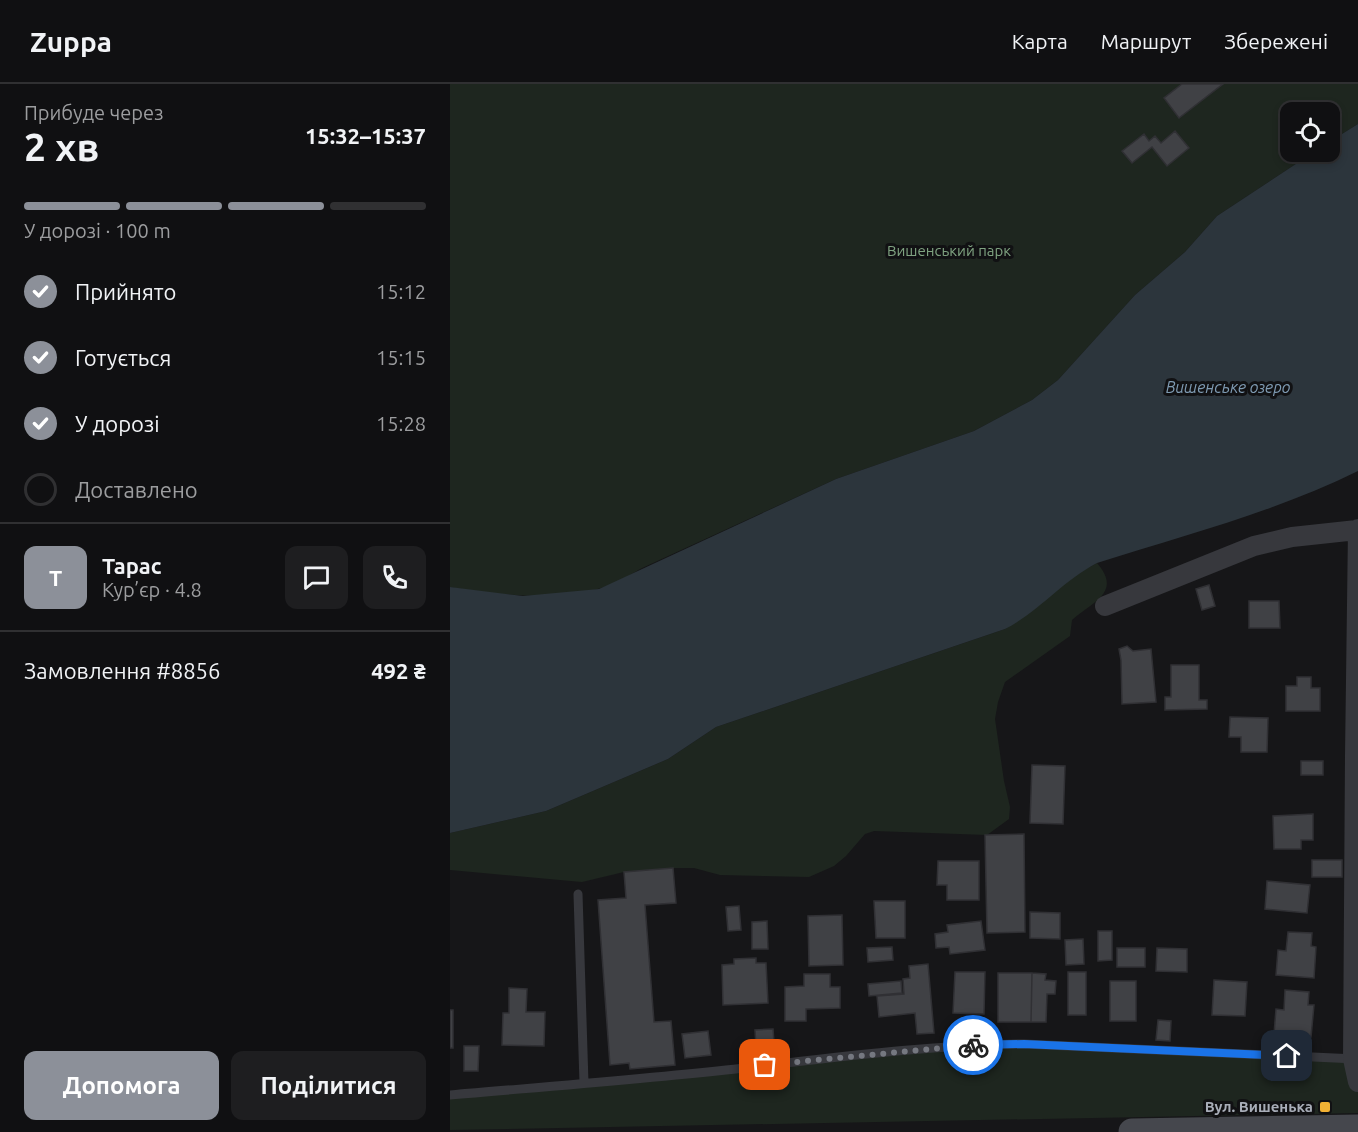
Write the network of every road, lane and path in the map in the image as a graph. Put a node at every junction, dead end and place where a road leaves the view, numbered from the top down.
1 (1358, 530) edge
2 (1105, 606) dead end
3 (1356, 756) edge
4 (578, 894) dead end
5 (1356, 1059) edge
6 (1358, 1082) edge
7 (584, 1083) junction
8 (450, 1095) edge
9 (1358, 1128) edge
10 (1132, 1132) edge

1 - 2 street
1 - 3 street
3 - 5 street
4 - 7 lane
5 - 6 street
5 - 7 lane
7 - 8 lane
9 - 10 main road

